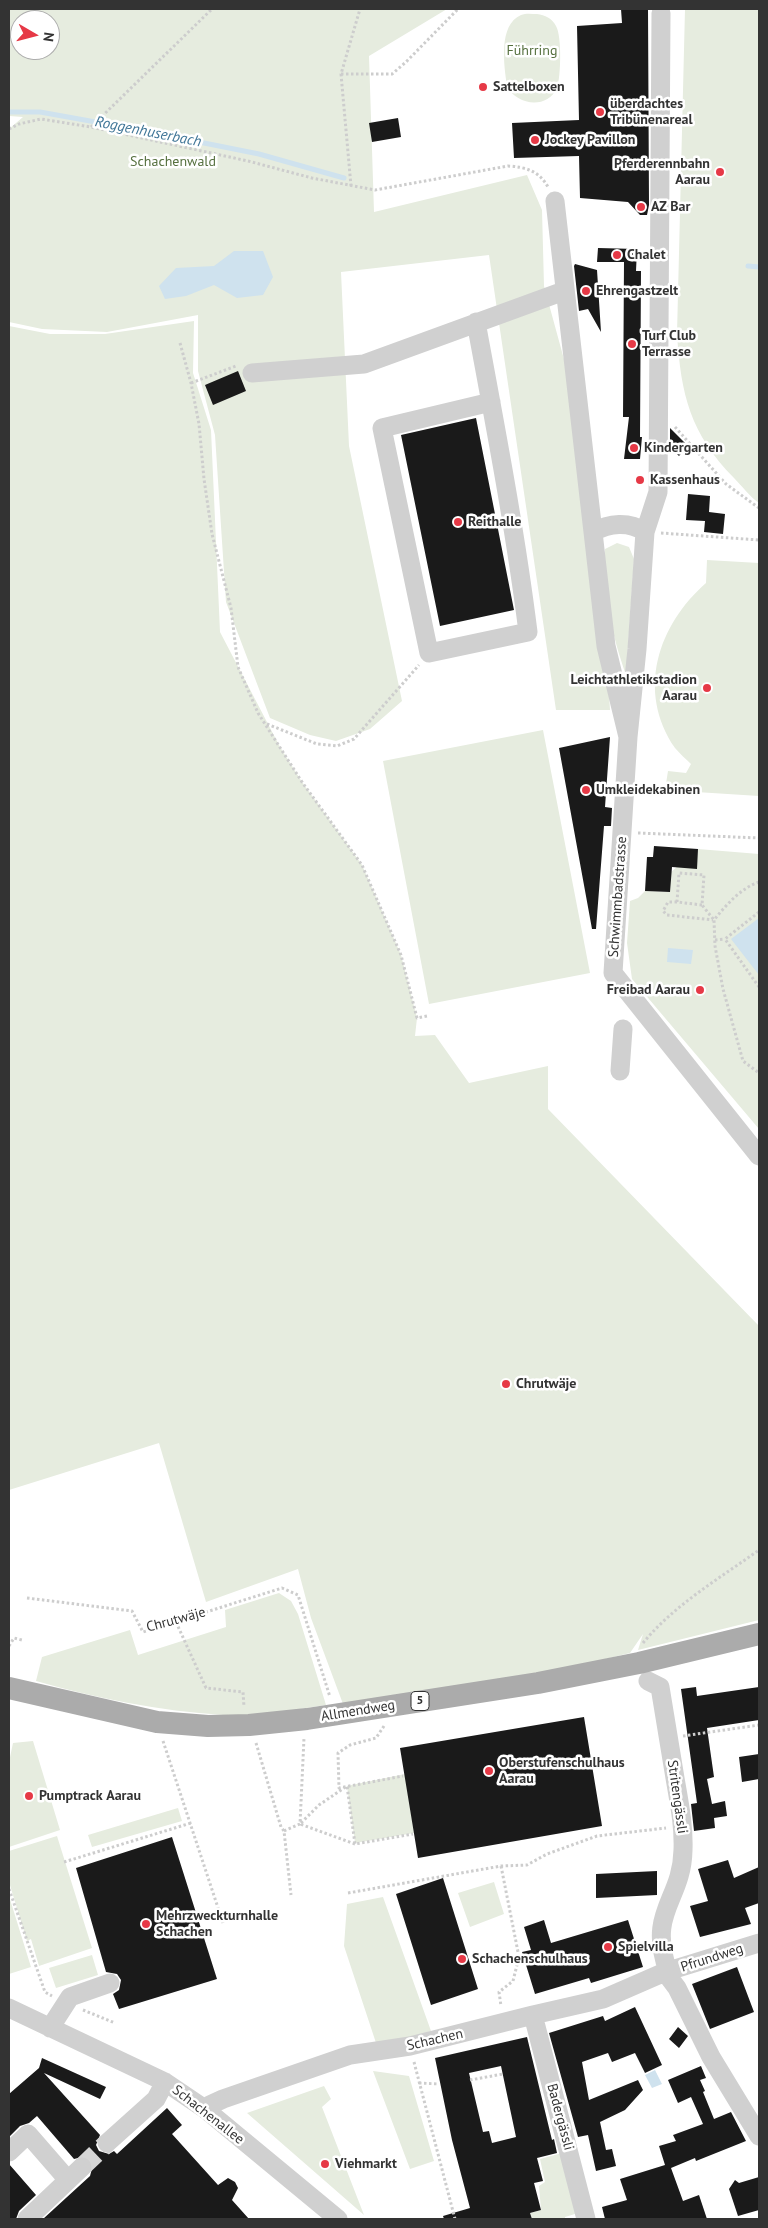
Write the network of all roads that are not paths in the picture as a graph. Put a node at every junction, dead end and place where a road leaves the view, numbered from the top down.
1 (661, 13) dead end
2 (555, 201) road end
3 (564, 291) junction
4 (476, 322) junction
5 (252, 373) road end
6 (491, 402) junction
7 (593, 532) junction
8 (645, 532) junction
9 (628, 737) junction
10 (623, 1029) dead end
11 (620, 1070) dead end
12 (759, 1156) edge
13 (759, 1634) edge
14 (650, 1672) junction
15 (11, 1692) edge
16 (759, 1943) edge
17 (667, 1972) junction
18 (110, 1984) dead end
19 (9, 2008) edge
20 (533, 2014) junction
21 (50, 2028) junction
22 (165, 2082) junction
23 (205, 2109) junction
24 (759, 2136) edge
25 (107, 2143) tunnel mouth
26 (9, 2152) edge
27 (26, 2219) edge
28 (338, 2219) edge
29 (586, 2219) edge

1 - 8 street, Schwimmbadstrasse
2 - 3 street, Schwimmbadstrasse
3 - 4 street
3 - 7 street, Schwimmbadstrasse
4 - 5 street
4 - 6 street
6 - 6 street
7 - 8 street
7 - 9 street, Schwimmbadstrasse
8 - 9 street, Schwimmbadstrasse
9 - 12 street, Schwimmbadstrasse
10 - 11 street
13 - 14 main road, Allmendweg / 5
14 - 15 main road, Allmendweg / 5
14 - 17 street, Stritengässli
16 - 17 street, Pfrundweg
17 - 20 street, Schachen
17 - 24 street, Stritengässli
18 - 21 street
19 - 21 street, Schachenallee
20 - 23 street, Schachen
20 - 29 street, Badergässli
21 - 22 street, Schachenallee
22 - 23 street, Schachenallee
22 - 25 street
23 - 28 street, Schachenallee
26 - 27 street

